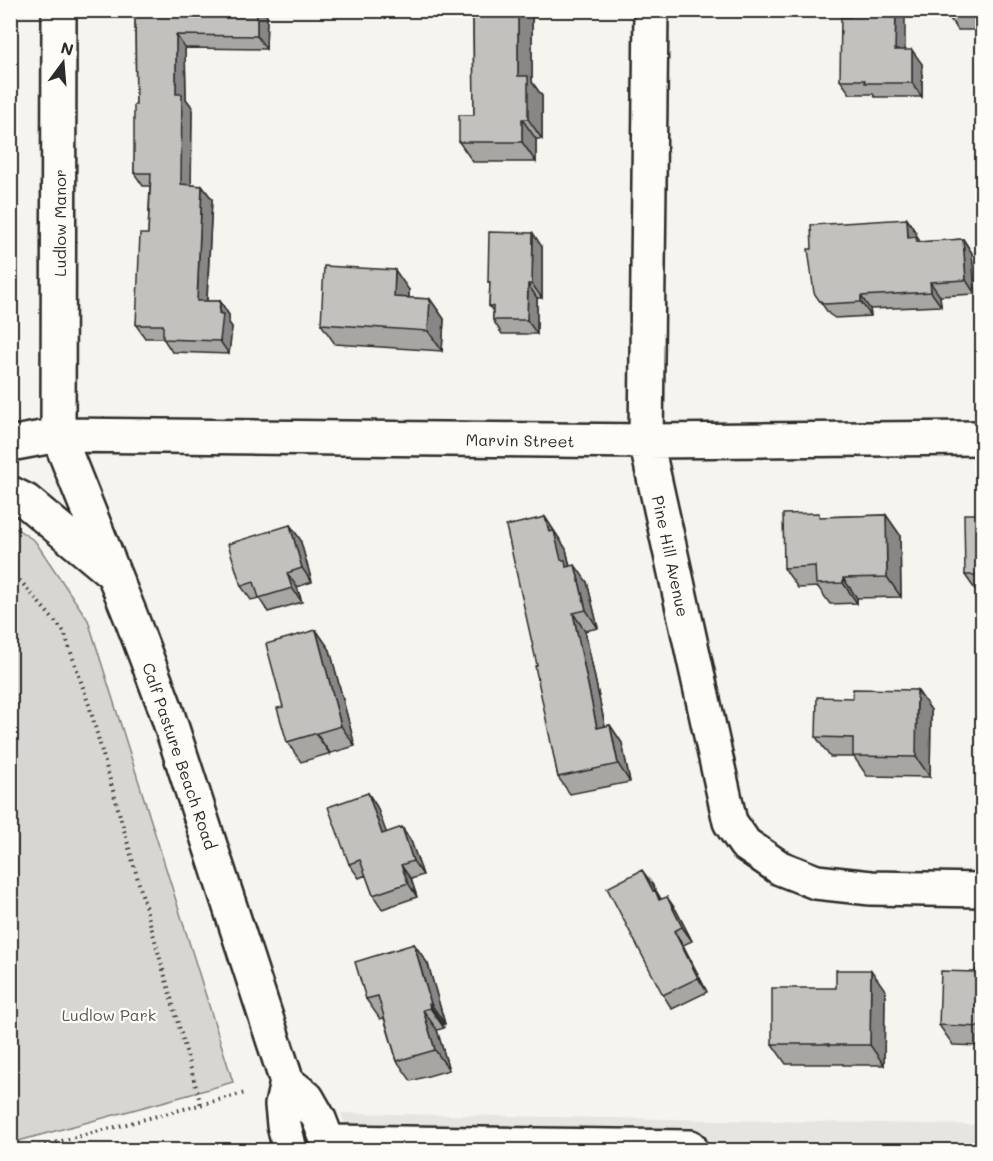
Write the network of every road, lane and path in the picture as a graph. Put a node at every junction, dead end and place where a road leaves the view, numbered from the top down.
1 (59, 10) edge
2 (651, 10) edge
3 (10, 421) edge
4 (58, 435) junction
5 (982, 438) edge
6 (646, 441) junction
7 (10, 444) edge
8 (10, 493) edge
9 (10, 573) edge
10 (114, 574) junction
11 (982, 890) edge
12 (287, 1082) junction
13 (245, 1094) dead end
14 (201, 1105) junction
15 (330, 1146) edge
16 (27, 1150) edge
17 (290, 1150) edge
18 (691, 1150) edge

1 - 4 street, Ludlow Manor
2 - 6 street, Pine Hill Avenue
3 - 4 street, Marvin Street
4 - 6 street, Marvin Street
4 - 7 street, Marvin Street
4 - 10 street, Calf Pasture Beach Road
5 - 6 street, Marvin Street
6 - 11 street, Pine Hill Avenue
8 - 10 street
9 - 14 path
10 - 12 street, Calf Pasture Beach Road
12 - 15 street
12 - 17 street, Calf Pasture Beach Road
13 - 14 path
14 - 16 path
15 - 18 street

